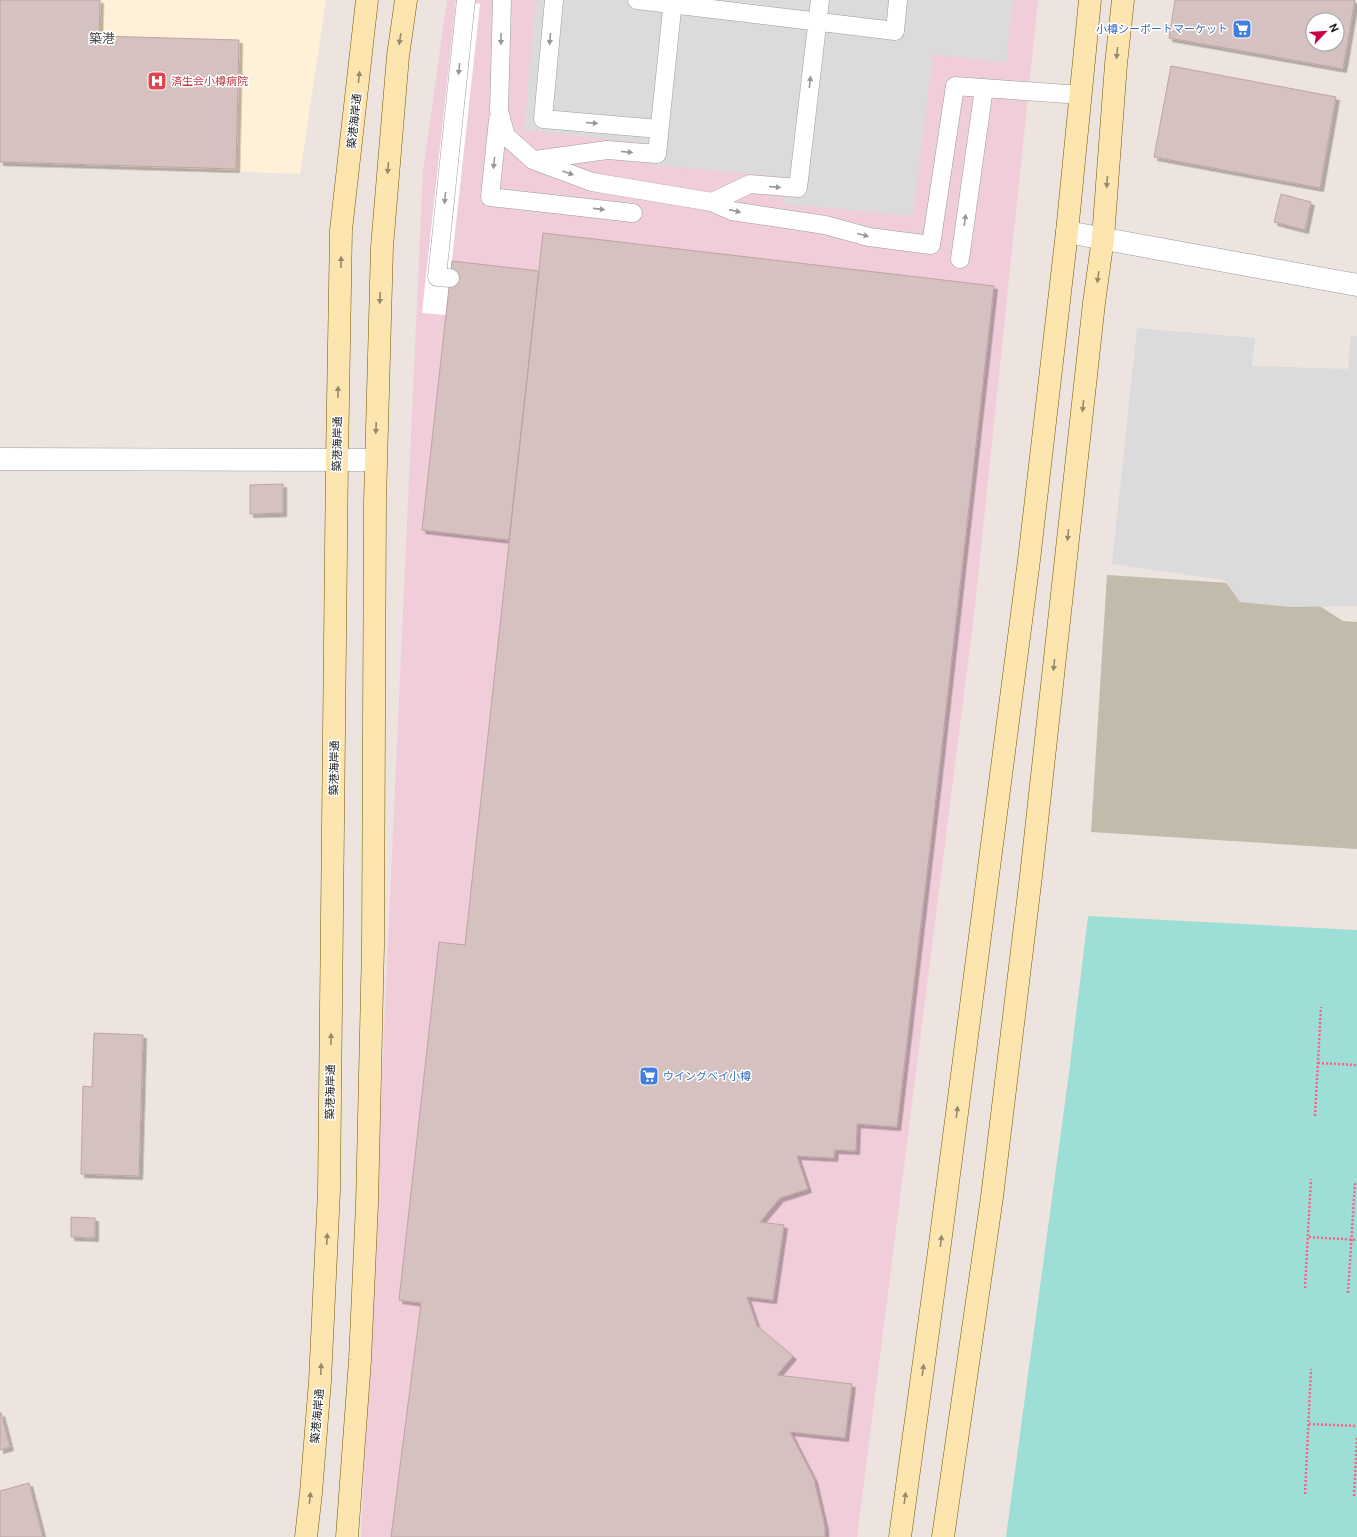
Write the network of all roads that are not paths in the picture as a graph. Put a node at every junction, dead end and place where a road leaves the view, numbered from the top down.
1 (367, 0) edge
2 (406, 0) edge
3 (502, 0) edge
4 (554, 0) edge
5 (637, 0) edge
6 (820, 0) edge
7 (898, 0) edge
8 (1090, 0) edge
9 (1123, 0) edge
10 (466, 1) edge
11 (673, 2) edge
12 (817, 22) junction
13 (984, 88) junction
14 (1081, 95) junction
15 (499, 111) junction
16 (659, 129) junction
17 (532, 160) junction
18 (712, 202) junction
19 (633, 213) dead end
20 (1067, 232) junction
21 (1103, 238) junction
22 (960, 259) dead end
23 (450, 278) dead end
24 (1357, 285) edge
25 (0, 459) edge
26 (337, 459) junction
27 (375, 460) junction
28 (306, 1537) edge
29 (347, 1537) edge
30 (900, 1537) edge
31 (943, 1537) edge

26 -> 1 street, 築港海岸通
2 -> 27 street
3 -> 15 lane
4 -> 16 lane
5 - 11 lane
6 - 12 lane
7 - 12 lane
8 - 14 street
9 -> 21 street
10 -> 23 lane
11 - 12 lane
11 - 16 lane
18 -> 12 lane
13 - 14 lane
18 -> 13 lane
22 -> 13 lane
14 - 20 street
15 - 17 lane
15 -> 19 lane
17 -> 16 lane
17 -> 18 lane
20 - 21 street
30 -> 20 street
21 - 24 street
21 -> 31 street
25 - 26 street
26 - 27 street
28 -> 26 street, 築港海岸通
27 - 29 street

